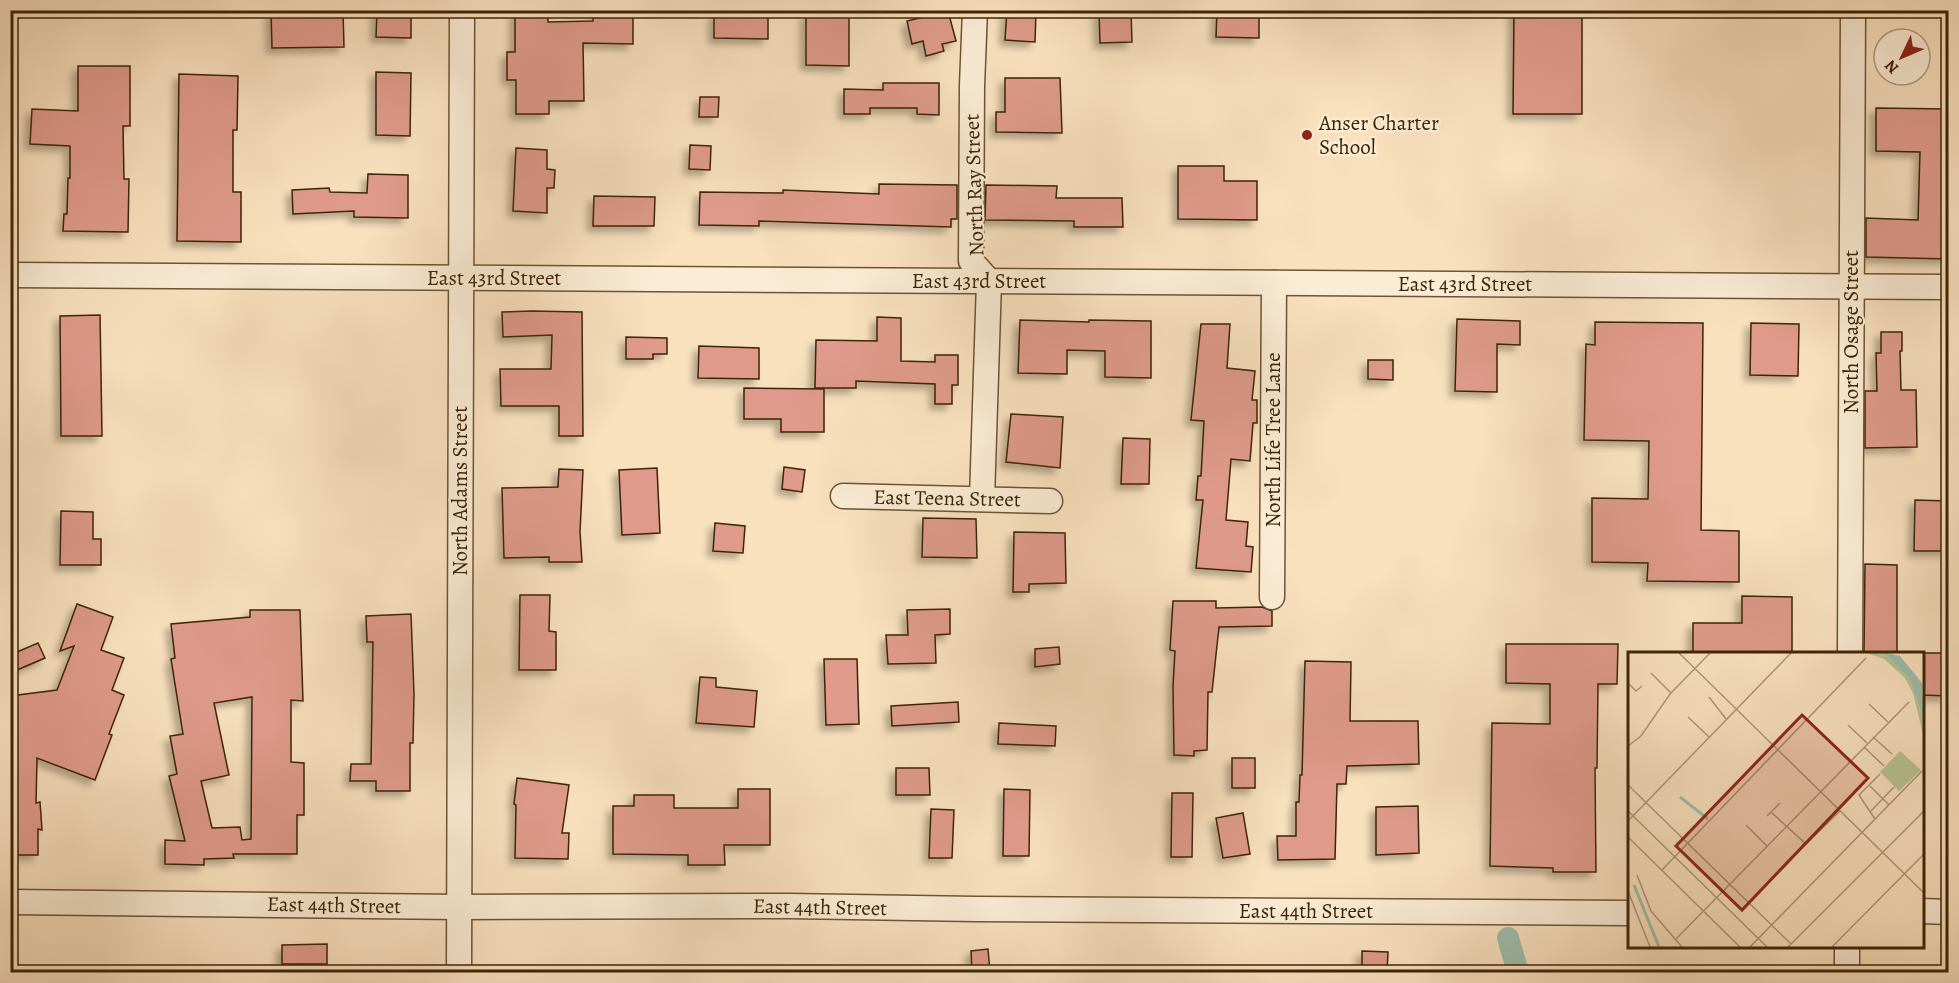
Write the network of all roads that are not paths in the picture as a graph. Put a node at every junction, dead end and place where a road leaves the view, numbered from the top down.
1 (462, 10) edge
2 (975, 10) edge
3 (1853, 10) edge
4 (10, 275) edge
5 (461, 278) junction
6 (989, 281) junction
7 (1274, 283) junction
8 (1851, 286) junction
9 (1948, 287) edge
10 (843, 496) dead end
11 (982, 499) junction
12 (1050, 501) dead end
13 (1272, 597) dead end
14 (1850, 652) edge
15 (10, 902) edge
16 (459, 907) junction
17 (1923, 911) edge
18 (1948, 912) edge
19 (1628, 913) edge
20 (1847, 947) edge
21 (459, 972) edge
22 (1847, 972) edge

1 - 5 street, North Adams Street
2 - 6 street, North Ray Street
3 - 8 street, North Osage Street
4 - 5 street, East 43rd Street
5 - 6 street, East 43rd Street
5 - 16 street, North Adams Street
6 - 7 street, East 43rd Street
6 - 11 street, North Ray Street
7 - 8 street, East 43rd Street
7 - 13 street, North Life Tree Lane
8 - 9 street, East 43rd Street
8 - 14 street, North Osage Street
10 - 11 street, East Teena Street
11 - 12 street, East Teena Street
15 - 16 street, East 44th Street
16 - 19 street, East 44th Street
16 - 21 street, North Adams Street
17 - 18 street
20 - 22 street

